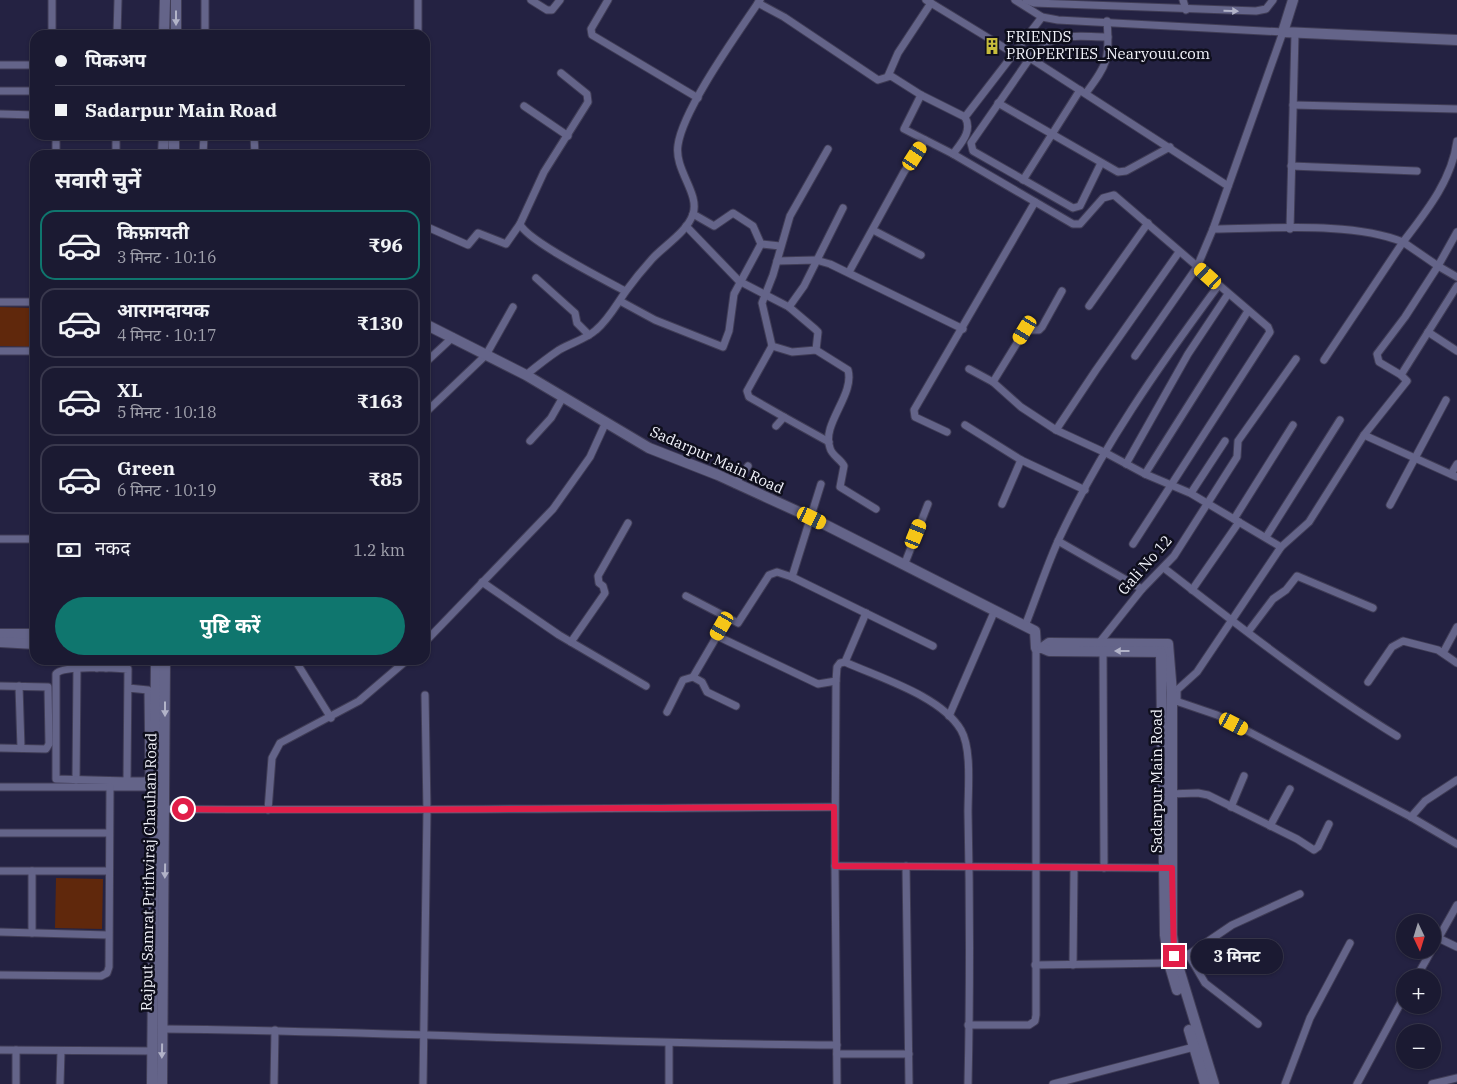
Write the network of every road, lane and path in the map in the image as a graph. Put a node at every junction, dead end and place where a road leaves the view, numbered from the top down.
1 (52, 0) edge
2 (118, 0) edge
3 (165, 0) edge
4 (176, 0) edge
5 (205, 0) edge
6 (418, 0) edge
7 (531, 0) edge
8 (560, 0) edge
9 (608, 0) edge
10 (1015, 0) edge
11 (1026, 0) edge
12 (1183, 0) edge
13 (1272, 0) edge
14 (1293, 0) edge
15 (759, 1) edge
16 (929, 1) edge
17 (1072, 2) edge
18 (1186, 10) junction
19 (1042, 17) junction
20 (1107, 21) junction
21 (52, 30) edge
22 (117, 30) edge
23 (164, 30) edge
24 (176, 30) edge
25 (205, 30) edge
26 (418, 30) edge
27 (1283, 32) junction
28 (1295, 34) junction
29 (1108, 38) junction
30 (1457, 40) edge
31 (1013, 53) junction
32 (1030, 58) junction
33 (0, 65) edge
34 (30, 66) edge
35 (561, 73) dead end
36 (888, 76) junction
37 (0, 91) edge
38 (30, 91) edge
39 (1083, 92) junction
40 (921, 95) junction
41 (698, 98) junction
42 (998, 103) junction
43 (1293, 105) junction
44 (524, 106) dead end
45 (1457, 110) edge
46 (0, 114) edge
47 (30, 115) edge
48 (965, 117) junction
49 (1052, 135) junction
50 (568, 136) junction
51 (925, 140) junction
52 (1457, 141) edge
53 (1170, 147) junction
54 (828, 149) dead end
55 (953, 154) junction
56 (1456, 155) edge
57 (1101, 163) junction
58 (1291, 166) junction
59 (1417, 170) dead end
60 (1023, 180) junction
61 (1228, 186) junction
62 (1035, 202) junction
63 (843, 208) dead end
64 (693, 214) junction
65 (520, 224) junction
66 (1148, 224) junction
67 (686, 226) junction
68 (430, 228) edge
69 (1213, 229) junction
70 (1290, 229) junction
71 (872, 230) junction
72 (1457, 232) edge
73 (1403, 242) junction
74 (761, 244) junction
75 (780, 246) junction
76 (1179, 252) junction
77 (921, 254) dead end
78 (816, 260) junction
79 (777, 261) junction
80 (1438, 266) junction
81 (1197, 267) junction
82 (849, 272) junction
83 (1457, 277) edge
84 (536, 278) dead end
85 (739, 281) junction
86 (1218, 286) junction
87 (1456, 290) edge
88 (1062, 291) dead end
89 (625, 292) junction
90 (1228, 294) junction
91 (764, 295) junction
92 (620, 301) junction
93 (0, 302) edge
94 (30, 302) edge
95 (1089, 306) dead end
96 (513, 307) dead end
97 (788, 307) junction
98 (1248, 310) junction
99 (430, 326) edge
100 (962, 329) junction
101 (1428, 332) junction
102 (589, 335) junction
103 (453, 337) junction
104 (772, 346) junction
105 (816, 350) junction
106 (0, 351) edge
107 (30, 351) edge
108 (1457, 351) edge
109 (486, 355) junction
110 (1135, 356) dead end
111 (430, 358) edge
112 (1296, 359) dead end
113 (1324, 360) dead end
114 (969, 369) dead end
115 (526, 375) junction
116 (1401, 375) junction
117 (993, 382) junction
118 (563, 397) junction
119 (1446, 400) dead end
120 (430, 408) edge
121 (784, 417) junction
122 (1340, 420) dead end
123 (606, 422) junction
124 (1293, 425) dead end
125 (776, 426) dead end
126 (965, 426) dead end
127 (1056, 430) junction
128 (947, 432) dead end
129 (1364, 435) junction
130 (530, 441) dead end
131 (1225, 441) dead end
132 (829, 442) junction
133 (1106, 452) junction
134 (1416, 458) junction
135 (1021, 460) junction
136 (1126, 464) junction
137 (1457, 464) edge
138 (748, 466) dead end
139 (1145, 474) junction
140 (1454, 476) edge
141 (735, 484) junction
142 (821, 484) dead end
143 (1172, 484) junction
144 (1085, 490) junction
145 (1191, 493) junction
146 (1208, 503) junction
147 (928, 504) dead end
148 (1002, 504) dead end
149 (1390, 504) dead end
150 (876, 510) dead end
151 (812, 518) junction
152 (1237, 520) junction
153 (628, 523) dead end
154 (1266, 538) junction
155 (0, 539) edge
156 (30, 540) edge
157 (1058, 541) junction
158 (1133, 544) dead end
159 (1281, 547) junction
160 (905, 563) junction
161 (1164, 568) junction
162 (792, 577) junction
163 (482, 582) junction
164 (1142, 590) junction
165 (1192, 590) junction
166 (686, 596) dead end
167 (1373, 608) dead end
168 (995, 610) junction
169 (866, 613) junction
170 (727, 617) junction
171 (1233, 620) junction
172 (1025, 626) junction
173 (1457, 626) edge
174 (1248, 632) junction
175 (0, 634) edge
176 (30, 634) edge
177 (717, 636) junction
178 (430, 637) edge
179 (0, 642) edge
180 (571, 642) junction
181 (30, 644) edge
182 (933, 646) dead end
183 (1102, 646) junction
184 (1039, 648) junction
185 (1443, 653) junction
186 (845, 662) junction
187 (1457, 663) edge
188 (97, 665) edge
189 (156, 665) edge
190 (165, 665) edge
191 (298, 665) edge
192 (401, 665) edge
193 (77, 668) junction
194 (97, 668) junction
195 (106, 668) joint
196 (693, 677) junction
197 (836, 681) junction
198 (1368, 682) dead end
199 (0, 686) edge
200 (19, 686) junction
201 (646, 686) dead end
202 (128, 688) junction
203 (425, 695) dead end
204 (1170, 700) junction
205 (736, 706) dead end
206 (667, 712) dead end
207 (949, 716) junction
208 (331, 718) junction
209 (1397, 736) dead end
210 (0, 748) edge
211 (21, 748) junction
212 (1244, 776) dead end
213 (76, 780) junction
214 (1457, 780) edge
215 (128, 781) junction
216 (0, 787) edge
217 (110, 787) junction
218 (155, 787) junction
219 (1290, 789) dead end
220 (1168, 794) junction
221 (834, 807) junction
222 (1231, 807) junction
223 (166, 809) junction
224 (268, 810) junction
225 (427, 811) junction
226 (1411, 817) junction
227 (1329, 824) dead end
228 (1270, 826) junction
229 (0, 832) edge
230 (109, 833) junction
231 (1457, 844) edge
232 (835, 866) junction
233 (906, 866) junction
234 (1035, 867) junction
235 (970, 868) junction
236 (1074, 868) junction
237 (1104, 868) junction
238 (1168, 868) junction
239 (0, 871) edge
240 (32, 871) junction
241 (109, 871) junction
242 (1300, 894) dead end
243 (1457, 905) edge
244 (1441, 929) edge
245 (0, 932) edge
246 (32, 933) junction
247 (108, 934) junction
248 (1441, 939) edge
249 (1350, 942) dead end
250 (1457, 947) edge
251 (1188, 954) junction
252 (1173, 963) junction
253 (1073, 964) junction
254 (1036, 965) junction
255 (0, 975) edge
256 (1176, 975) junction
257 (1396, 1012) edge
258 (1258, 1024) dead end
259 (968, 1025) junction
260 (162, 1029) junction
261 (275, 1030) junction
262 (423, 1036) junction
263 (669, 1044) junction
264 (837, 1045) junction
265 (1194, 1047) junction
266 (0, 1050) edge
267 (16, 1050) junction
268 (61, 1050) junction
269 (152, 1051) junction
270 (837, 1054) junction
271 (910, 1054) junction
272 (1457, 1078) edge
273 (16, 1084) edge
274 (60, 1084) edge
275 (152, 1084) edge
276 (162, 1084) edge
277 (274, 1084) edge
278 (423, 1084) edge
279 (670, 1084) edge
280 (836, 1084) edge
281 (909, 1084) edge
282 (968, 1084) edge
283 (1053, 1084) edge
284 (1205, 1084) edge
285 (1214, 1084) edge
286 (1285, 1084) edge
287 (1357, 1084) edge
288 (1432, 1084) edge

1 - 21 street
2 - 22 street
3 - 23 street
4 -> 24 street
5 - 25 street
6 - 26 street
7 - 8 street
9 - 41 street
10 - 19 street
11 - 17 street
12 - 18 street
18 -> 13 street
14 - 27 street
15 - 36 street
15 - 41 street
16 - 31 street
16 - 36 street
17 - 18 street
19 - 20 street
19 - 31 street
20 - 27 street
20 - 29 street
27 - 28 street
27 - 61 street
28 - 30 street
28 - 43 street
29 - 32 street
29 - 39 street
31 - 48 street
32 - 39 street
32 - 42 street
33 - 34 street
35 - 50 street
36 - 40 street
37 - 38 street
39 - 49 street
39 - 53 street
40 - 48 street
40 - 51 street
41 - 64 street
42 - 49 street
42 - 60 street
43 - 45 street
43 - 58 street
44 - 50 street
46 - 47 street
48 - 55 street
49 - 57 street
49 - 60 street
50 - 65 street
51 - 55 street
51 - 71 street
52 - 56 street
53 - 57 street
53 - 61 street
54 - 75 street
55 - 62 street
56 - 73 street
57 - 60 street
58 - 59 street
58 - 70 street
61 - 69 street
62 - 66 street
62 - 100 street
63 - 78 street
64 - 67 street
64 - 74 street
65 - 68 street
65 - 89 street
66 - 76 street
66 - 95 street
67 - 85 street
67 - 89 street
69 - 70 street
69 - 81 street
70 - 73 street
71 - 77 street
71 - 82 street
72 - 80 street
73 - 80 street
73 - 113 street
74 - 75 street
74 - 85 street
75 - 79 street
76 - 81 street
76 - 127 street
78 - 79 street
78 - 82 street
78 - 97 street
79 - 91 street
80 - 83 street
80 - 116 street
81 - 86 street
81 - 110 street
82 - 100 street
84 - 102 street
85 - 91 street
85 - 92 street
86 - 90 street
86 - 133 street
87 - 101 street
88 - 117 street
89 - 92 street
90 - 98 street
90 - 136 street
91 - 97 street
91 - 104 street
92 - 102 street
93 - 94 street
96 - 109 street
97 - 105 street
98 - 139 street
98 - 143 street
99 - 103 street, Sadarpur Main Road
100 - 128 street
101 - 108 street
101 - 116 street
102 - 115 street
103 - 109 street, Sadarpur Main Road
103 - 111 street
104 - 105 street
104 - 121 street
105 - 132 street
106 - 107 street
109 - 115 street, Sadarpur Main Road
109 - 120 street
112 - 146 street, Gali No 12
114 - 117 street
115 - 118 street, Sadarpur Main Road
116 - 129 street
117 - 127 street
118 - 123 street, Sadarpur Main Road
118 - 130 street
119 - 134 street
121 - 125 street
121 - 132 street
122 - 154 street
123 - 141 street, Sadarpur Main Road
123 - 163 street
124 - 152 street
126 - 135 street
127 - 133 street
129 - 134 street
129 - 159 street
131 - 145 street
132 - 150 street
133 - 136 street
133 - 144 street
134 - 140 street
134 - 149 street
135 - 144 street
135 - 148 street
136 - 139 street
137 - 140 street
138 - 141 street
139 - 143 street
141 - 151 street, Sadarpur Main Road
142 - 151 street
143 - 145 street
143 - 158 street
144 - 157 street
145 - 146 street
146 - 152 street
146 - 161 street, Gali No 12
147 - 160 street
151 - 160 street, Sadarpur Main Road
151 - 162 street
152 - 154 street
152 - 165 street
153 - 180 street
154 - 159 street
155 - 156 street
157 - 164 street
157 - 172 street
159 - 171 street
160 - 168 street, Sadarpur Main Road
161 - 164 street, Gali No 12
161 - 165 street
162 - 169 street
162 - 170 street
163 - 178 street
163 - 180 street
164 - 183 street, Gali No 12
165 - 171 street
166 - 170 street
167 - 174 street
168 - 172 street, Sadarpur Main Road
168 - 207 street
169 - 182 street
169 - 186 street
170 - 177 street
171 - 174 street
171 - 204 street
172 - 184 street
173 - 185 street
174 - 209 street
175 - 176 street
177 - 196 street
177 - 197 street
179 - 181 street
180 - 201 street
183 - 184 street, Sadarpur Main Road
183 - 204 street, Sadarpur Main Road
183 - 237 street
184 - 234 street
185 - 187 street
185 - 198 street
186 - 197 street
186 - 207 street
188 - 194 street
189 - 218 street, Rajput Samrat Prithviraj Chauhan Road
190 -> 223 street, Rajput Samrat Prithviraj Chauhan Road
191 - 208 street
192 - 208 street
193 - 194 street
193 - 213 street
193 - 213 street
194 - 195 street
195 - 202 street
196 - 205 street
196 - 206 street
197 - 221 street
199 - 200 street
200 - 211 street
200 - 211 street
202 - 215 street
202 - 215 street
203 - 225 street
204 - 220 street, Sadarpur Main Road
204 - 226 street
207 - 235 street
208 - 224 street
210 - 211 street
212 - 222 street
213 - 215 street
214 - 226 street
216 - 217 street
217 - 218 street
217 - 230 street
218 - 269 street, Rajput Samrat Prithviraj Chauhan Road
219 - 228 street
220 - 222 street
220 - 238 street, Sadarpur Main Road
221 - 225 street
221 - 232 street
222 - 228 street
223 - 224 street
223 -> 260 street, Rajput Samrat Prithviraj Chauhan Road
224 - 225 street
225 - 262 street
226 - 231 street
227 - 228 street
229 - 230 street
230 - 241 street
232 - 233 street
232 - 264 street
233 - 235 street
233 - 271 street
234 - 235 street
234 - 236 street
234 - 254 street
235 - 259 street
236 - 237 street
236 - 253 street
237 - 238 street
238 - 252 street, Sadarpur Main Road
239 - 240 street
240 - 241 street
240 - 246 street
241 - 247 street
242 - 251 street
243 - 244 street
245 - 246 street
246 - 247 street
247 - 255 street
248 - 250 street
249 - 286 street
251 - 252 street
251 - 258 street
252 - 253 street
252 - 256 street, Sadarpur Main Road
253 - 254 street
254 - 259 street
256 - 265 street, Sadarpur Main Road
256 - 285 street, Sadarpur Main Road
257 - 287 street
259 - 282 street
260 - 261 street
260 -> 276 street, Rajput Samrat Prithviraj Chauhan Road
261 - 262 street
261 - 277 street
262 - 263 street
262 - 278 street
263 - 264 street
263 - 279 street
264 - 270 street
265 - 283 street
265 - 284 street, Sadarpur Main Road
266 - 267 street
267 - 268 street
267 - 273 street
268 - 269 street
268 - 274 street
269 - 275 street, Rajput Samrat Prithviraj Chauhan Road
270 - 271 street
270 - 280 street
271 - 281 street
272 - 288 street

